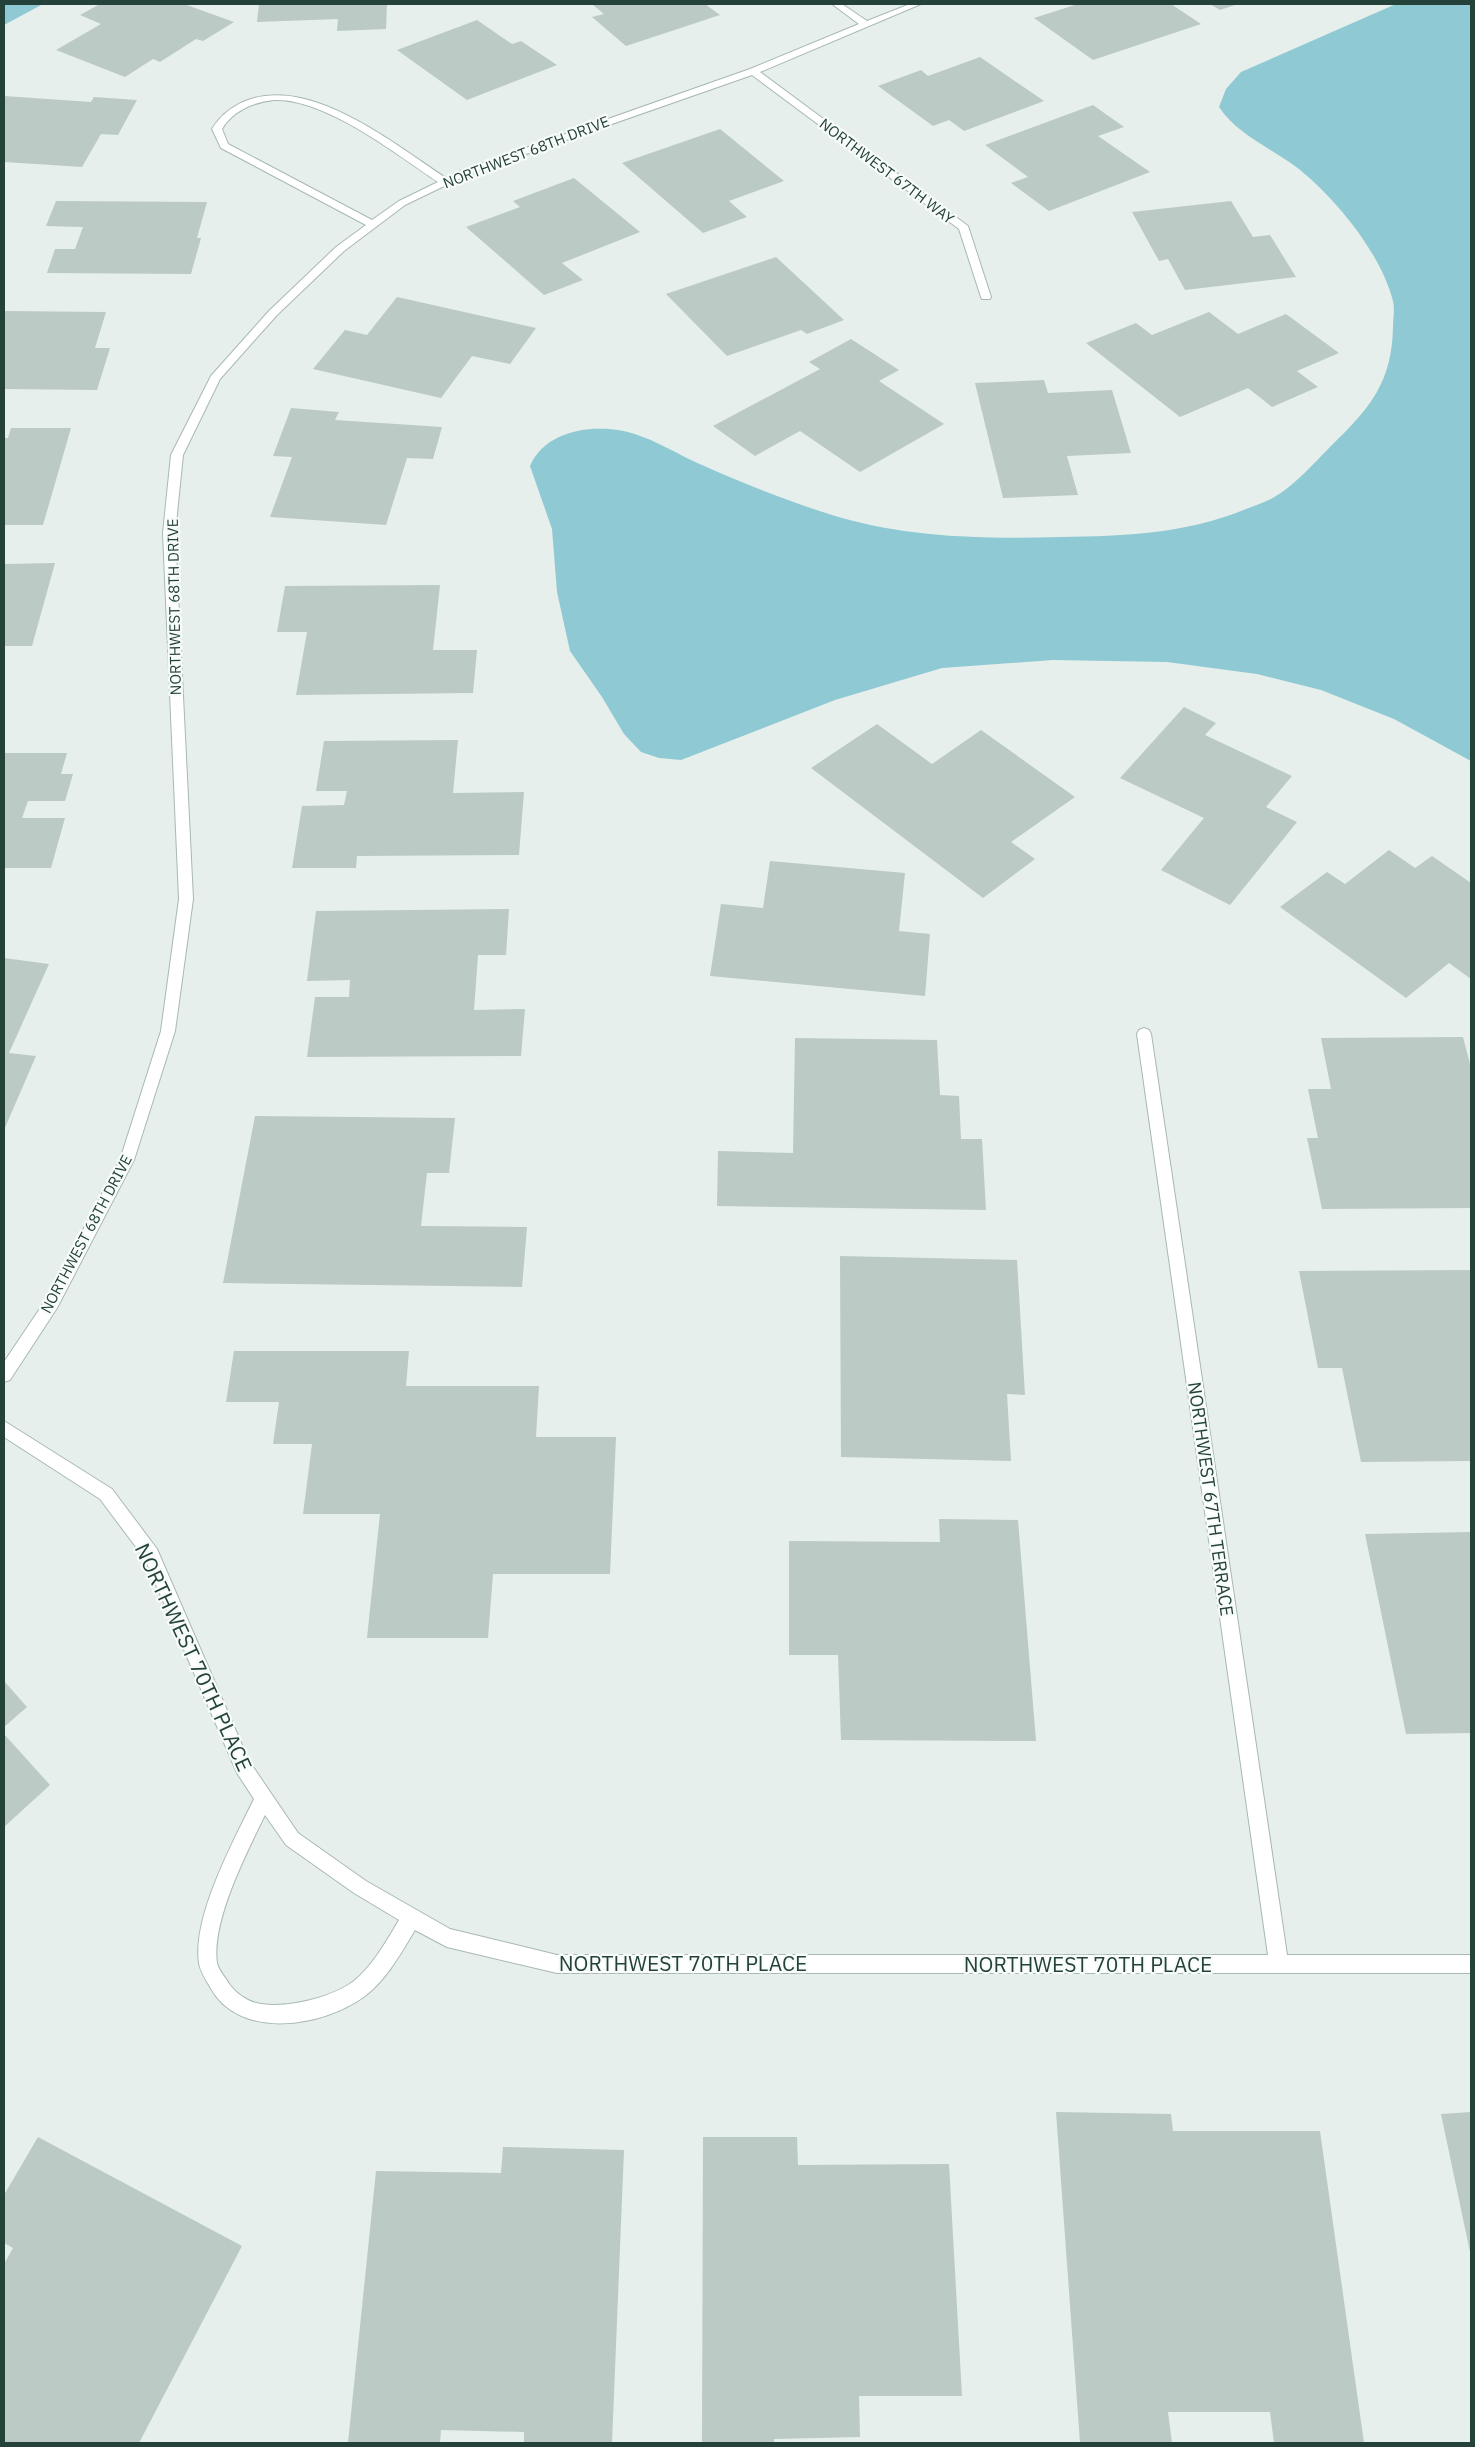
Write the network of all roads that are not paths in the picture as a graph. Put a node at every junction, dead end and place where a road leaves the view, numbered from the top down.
1 (836, 4) edge
2 (917, 4) edge
3 (865, 24) junction
4 (753, 71) junction
5 (445, 182) junction
6 (373, 225) junction
7 (986, 297) dead end
8 (1144, 1034) dead end
9 (4, 1375) edge
10 (4, 1428) edge
11 (264, 1798) junction
12 (412, 1917) junction
13 (1279, 1964) junction
14 (1471, 1964) edge

1 - 3 street
2 - 3 street, NORTHWEST 68TH DRIVE
3 - 4 street, NORTHWEST 68TH DRIVE
4 - 5 street, NORTHWEST 68TH DRIVE
4 - 7 street, NORTHWEST 67TH WAY
5 - 6 street, NORTHWEST 68TH DRIVE
5 - 6 street
6 - 9 street, NORTHWEST 68TH DRIVE
8 - 13 street, NORTHWEST 67TH TERRACE
10 - 11 street, NORTHWEST 70TH PLACE
11 - 12 street, NORTHWEST 70TH PLACE
11 - 12 street
12 - 13 street, NORTHWEST 70TH PLACE
13 - 14 street, NORTHWEST 70TH PLACE

